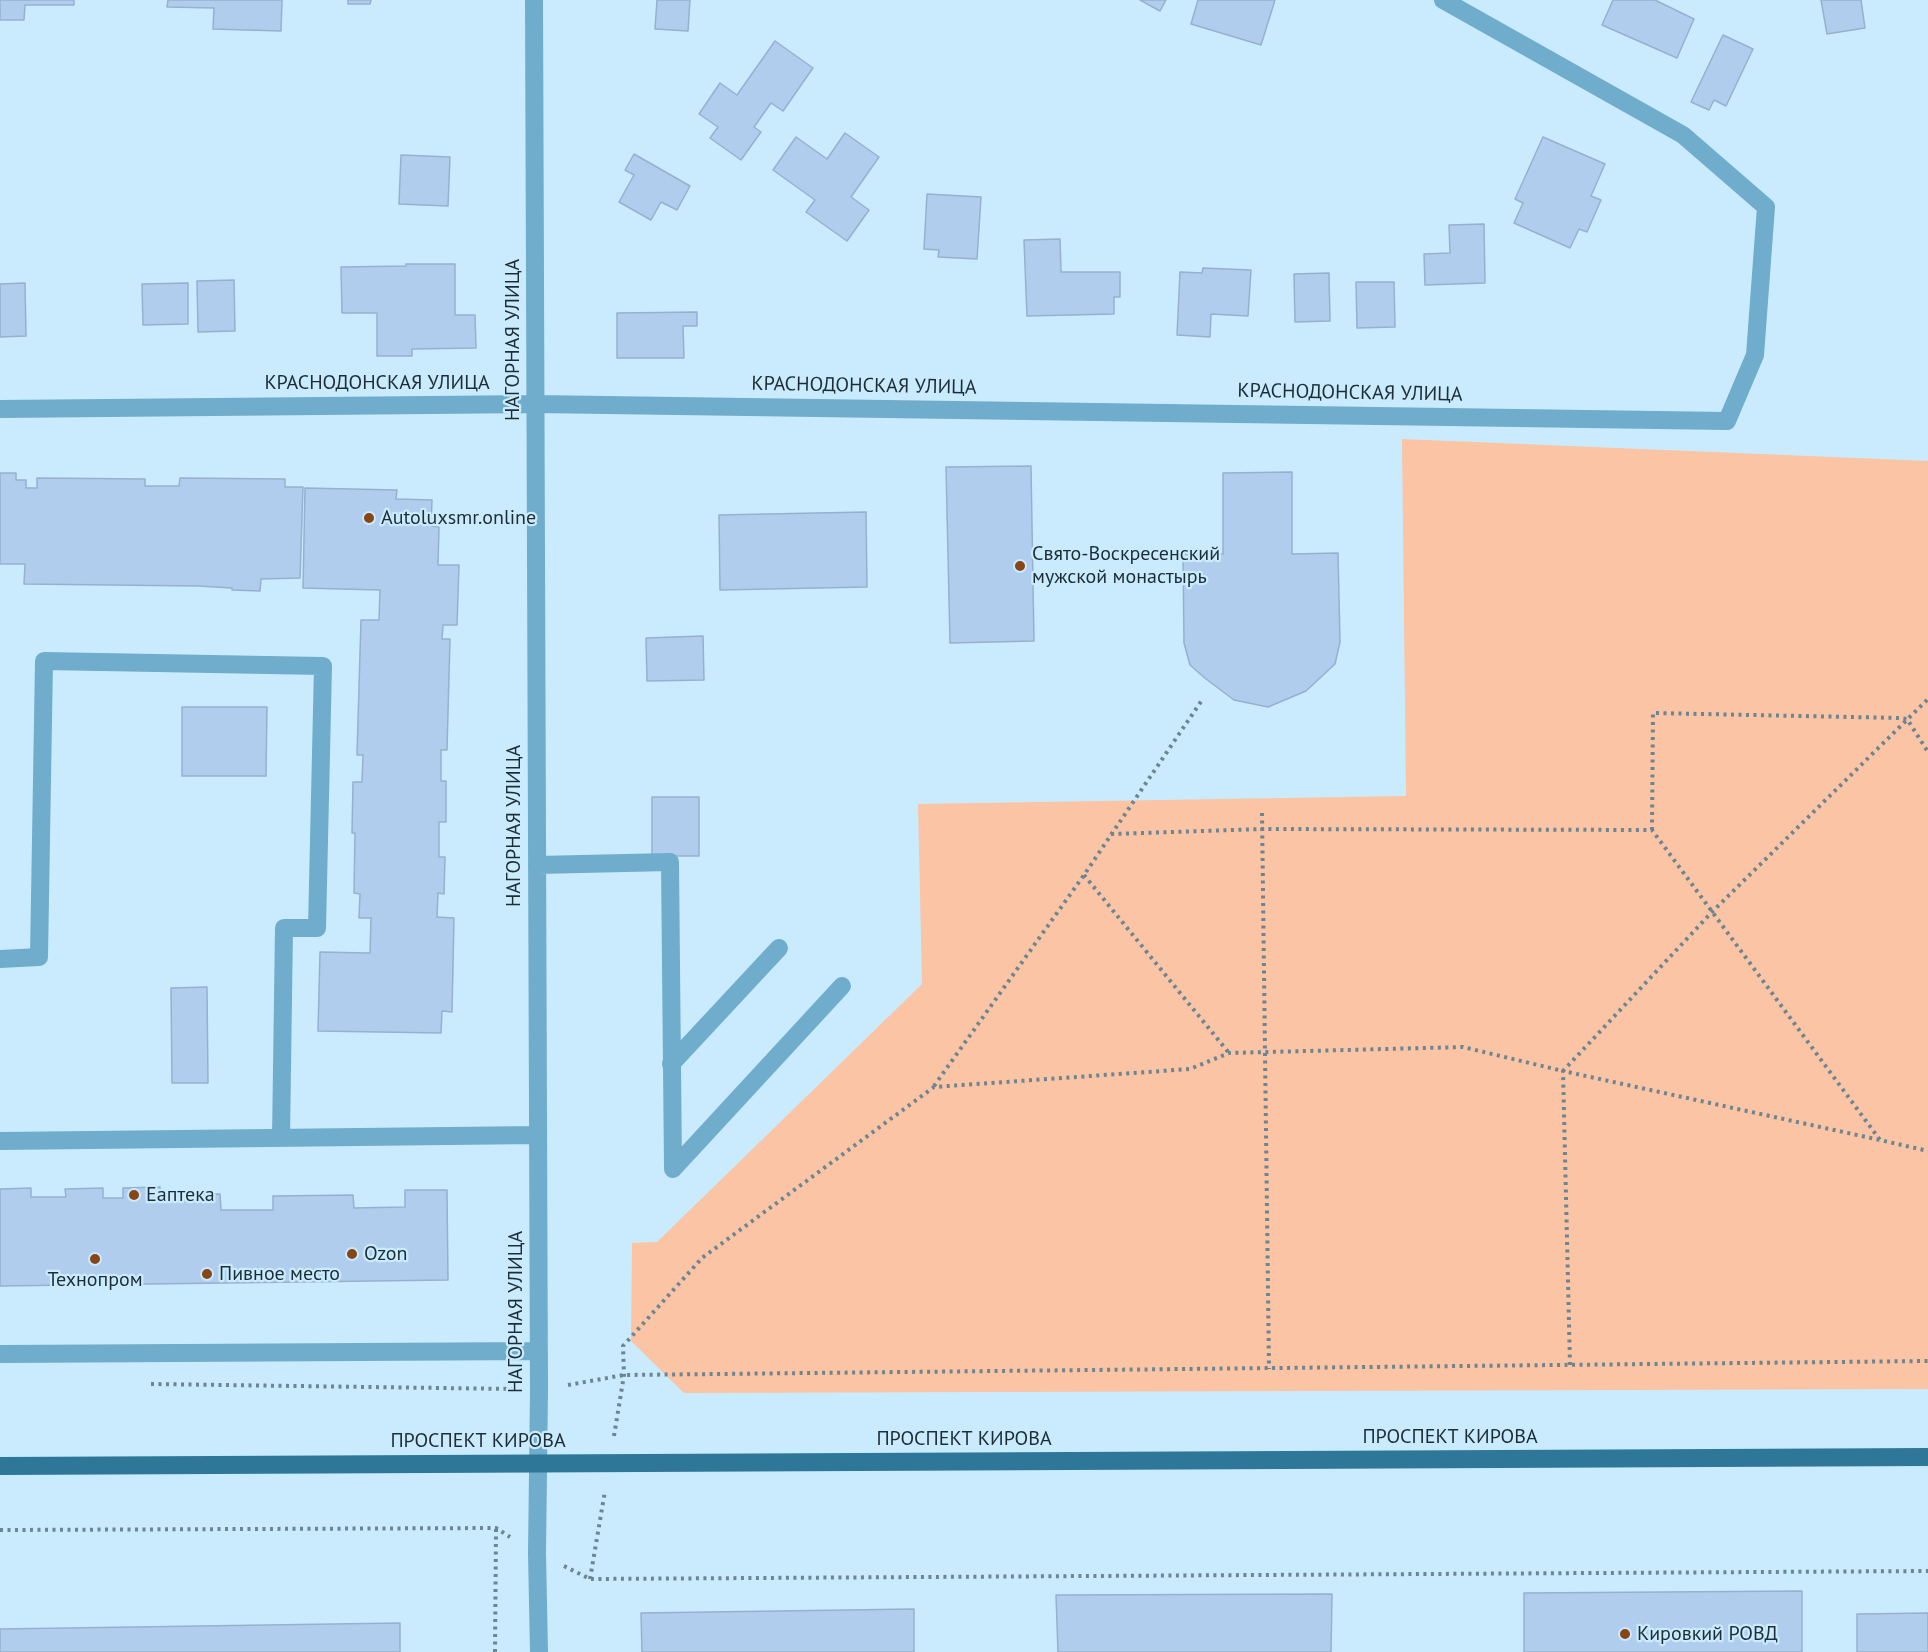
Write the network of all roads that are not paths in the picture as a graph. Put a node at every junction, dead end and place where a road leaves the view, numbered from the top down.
1 (534, 0) edge
2 (1443, 0) edge
3 (536, 404) junction
4 (0, 409) edge
5 (537, 865) junction
6 (779, 948) dead end
7 (0, 959) edge
8 (842, 986) dead end
9 (671, 1064) junction
10 (538, 1135) junction
11 (281, 1138) junction
12 (0, 1141) edge
13 (538, 1351) junction
14 (0, 1354) edge
15 (1928, 1457) edge
16 (539, 1463) junction
17 (0, 1466) edge
18 (539, 1652) edge

1 - 3 street, НАГОРНАЯ УЛИЦА
2 - 3 street, КРАСНОДОНСКАЯ УЛИЦА
3 - 4 street, КРАСНОДОНСКАЯ УЛИЦА
3 - 5 street, НАГОРНАЯ УЛИЦА
5 - 9 street
5 - 10 street, НАГОРНАЯ УЛИЦА
6 - 9 street
7 - 11 street
8 - 9 street
10 - 11 street
10 - 13 street, НАГОРНАЯ УЛИЦА
11 - 12 street
13 - 14 street
13 - 16 street, НАГОРНАЯ УЛИЦА
15 - 16 main road, ПРОСПЕКТ КИРОВА
16 - 17 main road, ПРОСПЕКТ КИРОВА
16 - 18 street, НАГОРНАЯ УЛИЦА

